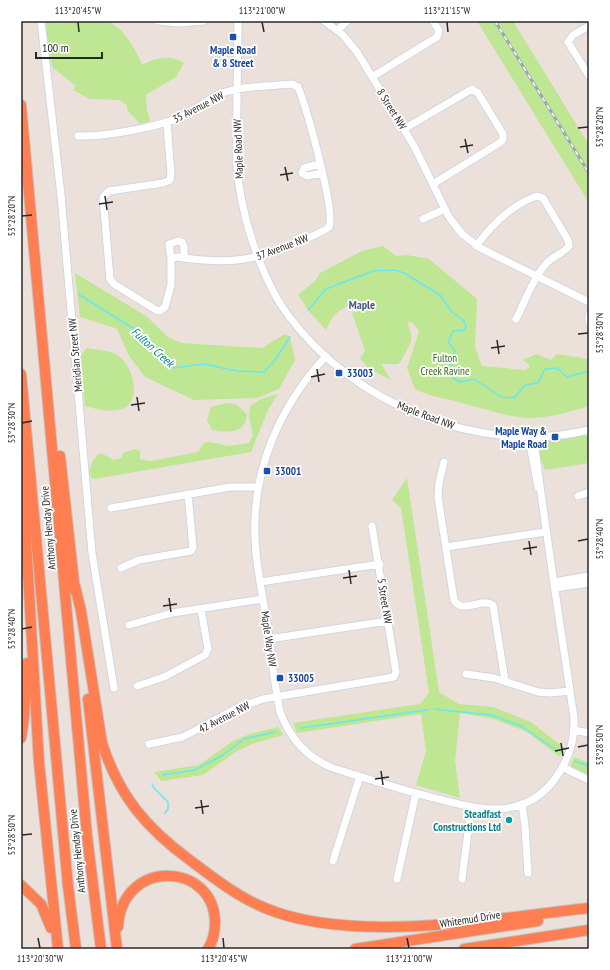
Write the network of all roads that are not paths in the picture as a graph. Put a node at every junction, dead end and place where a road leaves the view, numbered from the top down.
1 (41, 21) edge
2 (158, 21) edge
3 (203, 21) edge
4 (238, 21) edge
5 (324, 21) edge
6 (347, 21) edge
7 (433, 21) edge
8 (172, 22) edge
9 (589, 26) edge
10 (338, 30) junction
11 (589, 76) edge
12 (372, 77) junction
13 (237, 89) junction
14 (21, 106) edge
15 (167, 122) junction
16 (404, 129) junction
17 (78, 136) dead end
18 (320, 164) junction
19 (322, 173) junction
20 (433, 184) junction
21 (445, 210) junction
22 (423, 220) dead end
23 (476, 246) junction
24 (259, 257) junction
25 (171, 258) junction
26 (184, 258) junction
27 (537, 276) junction
28 (589, 302) edge
29 (589, 315) edge
30 (516, 319) dead end
31 (589, 321) edge
32 (326, 356) junction
33 (21, 374) edge
34 (50, 421) junction
35 (589, 426) edge
36 (589, 430) edge
37 (531, 435) junction
38 (26, 437) junction
39 (21, 447) edge
40 (21, 454) edge
41 (444, 462) dead end
42 (257, 487) junction
43 (589, 492) edge
44 (188, 494) junction
45 (578, 496) dead end
46 (111, 508) dead end
47 (372, 526) dead end
48 (545, 532) junction
49 (446, 547) junction
50 (380, 564) junction
51 (121, 568) dead end
52 (589, 576) edge
53 (260, 582) junction
54 (589, 582) edge
55 (554, 585) junction
56 (75, 586) junction
57 (263, 599) junction
58 (201, 609) junction
59 (30, 615) junction
60 (388, 621) junction
61 (129, 625) dead end
62 (269, 639) junction
63 (466, 674) dead end
64 (395, 676) joint
65 (505, 681) junction
66 (137, 686) dead end
67 (114, 688) dead end
68 (570, 691) junction
69 (277, 696) junction
70 (574, 730) junction
71 (589, 733) edge
72 (21, 738) edge
73 (149, 744) dead end
74 (562, 767) junction
75 (360, 776) junction
76 (589, 780) edge
77 (416, 793) junction
78 (522, 804) junction
79 (470, 808) junction
80 (333, 861) dead end
81 (528, 873) dead end
82 (397, 879) dead end
83 (462, 879) dead end
84 (21, 885) edge
85 (589, 908) edge
86 (589, 913) edge
87 (589, 930) edge
88 (589, 934) edge
89 (57, 949) edge
90 (76, 949) edge
91 (100, 949) edge
92 (118, 949) edge
93 (208, 949) edge
94 (355, 949) edge
95 (464, 949) edge
96 (503, 949) edge

1 - 67 street, Meridian Street NW
2 - 8 street
3 - 8 street
4 - 13 street, Maple Road NW
5 - 10 street, 8 Street NW
6 - 10 street
7 - 12 street
9 - 11 street
10 - 12 street, 8 Street NW
12 - 16 street, 8 Street NW
13 - 15 street, 35 Avenue NW
13 - 18 street, 35 Avenue NW
13 - 24 street, Maple Road NW
14 - 34 highway, Anthony Henday Drive
15 - 17 street, 35 Avenue NW
15 - 25 street
16 - 20 street, 8 Street NW
16 - 20 street
18 - 19 street
18 - 19 street
19 - 24 street, 37 Avenue NW
20 - 21 street, 8 Street NW
21 - 22 street
21 - 23 street, 8 Street NW
23 - 27 street, 8 Street NW
23 - 27 street
24 - 26 street, 37 Avenue NW
24 - 32 street, Maple Road NW
25 - 26 street, 37 Avenue NW
25 - 26 street
27 - 28 street, 8 Street NW
27 - 30 street
29 - 31 street
32 - 37 street, Maple Road NW
32 - 42 street, Maple Way NW
33 - 38 highway, Anthony Henday Drive
34 - 56 highway
34 - 91 highway, Anthony Henday Drive
35 - 37 street, Maple Road NW
36 - 37 street, Maple Road NW
37 - 48 street, Maple Way NW
38 - 39 highway
38 - 90 highway, Anthony Henday Drive
40 - 59 highway
41 - 49 street
42 - 44 street
42 - 53 street, Maple Way NW
43 - 45 street
44 - 46 street
44 - 51 street
47 - 50 street, 5 Street NW
48 - 49 street
48 - 55 street, Maple Way NW
49 - 65 street
50 - 53 street
50 - 60 street, 5 Street NW
52 - 55 street
53 - 57 street, Maple Way NW
54 - 55 street
55 - 68 street, Maple Way NW
56 - 85 highway
56 - 92 highway
57 - 58 street
57 - 62 street, Maple Way NW
58 - 61 street
58 - 66 street
59 - 72 highway
59 - 89 highway
60 - 62 street
60 - 64 street, 5 Street NW
62 - 69 street, Maple Way NW
63 - 65 street
64 - 69 street, 42 Avenue NW
65 - 68 street
68 - 70 street, Maple Way NW
69 - 73 street, 42 Avenue NW
69 - 75 street, Maple Way NW
70 - 71 street
70 - 74 street, Maple Way NW
74 - 76 street
74 - 78 street, Maple Way NW
75 - 77 street, Maple Way NW
75 - 80 street
77 - 79 street, Maple Way NW
77 - 82 street
78 - 79 street, Maple Way NW
78 - 81 street
79 - 83 street
84 - 89 highway
86 - 94 highway, Whitemud Drive
87 - 95 highway
88 - 96 highway
92 - 93 highway

